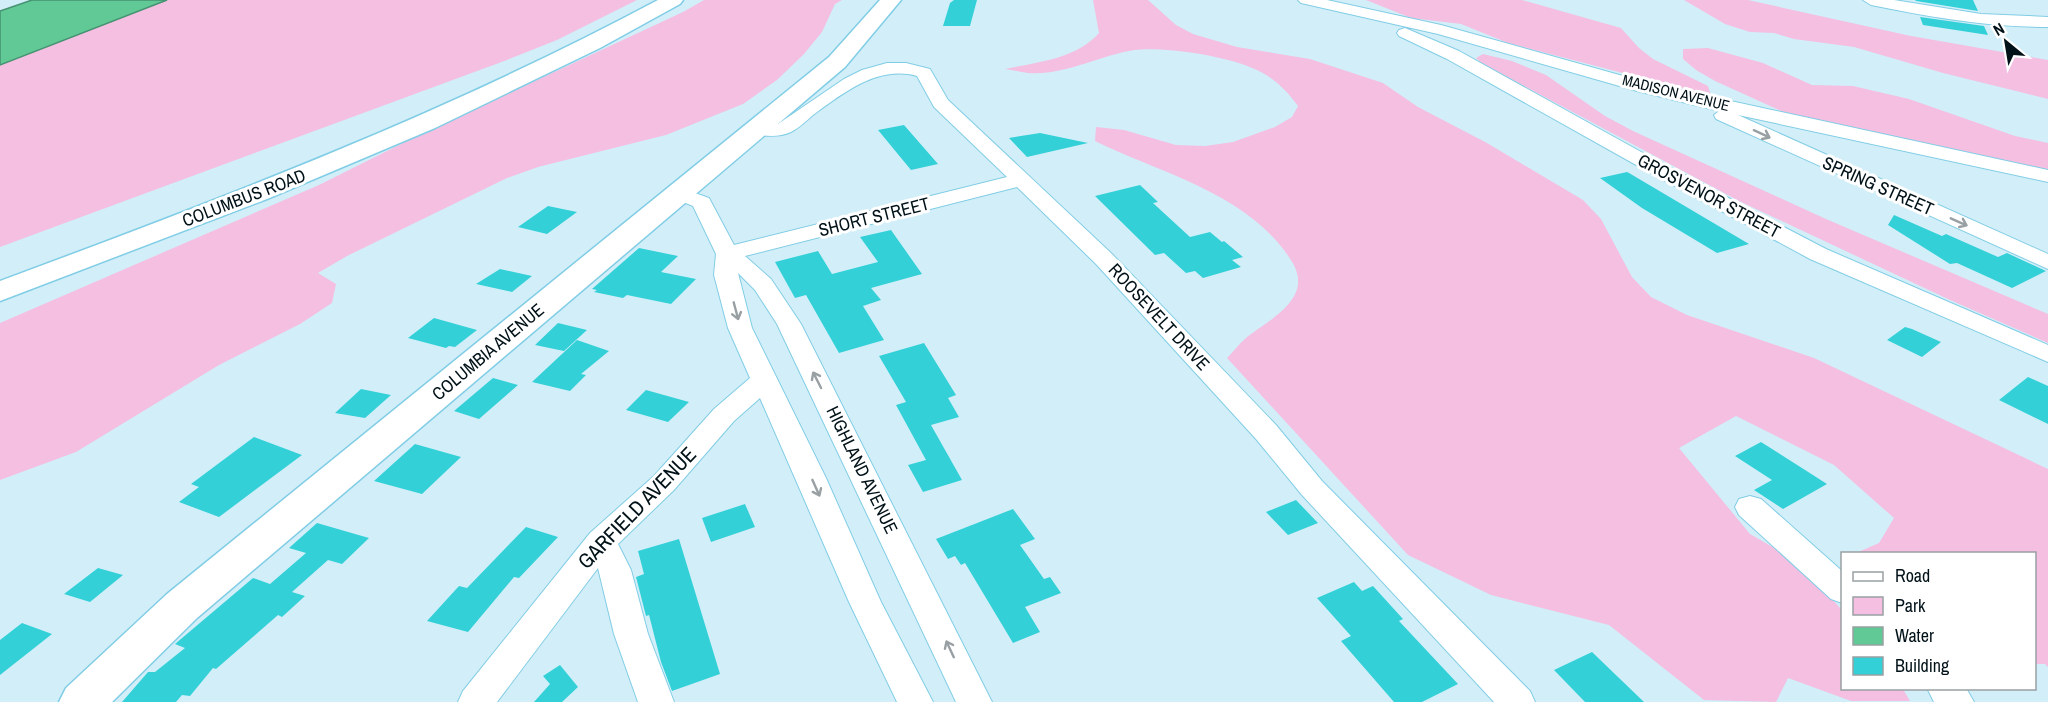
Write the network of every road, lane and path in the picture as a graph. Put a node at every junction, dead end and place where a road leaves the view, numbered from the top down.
1 (673, 0) edge
2 (891, 0) edge
3 (1306, 0) edge
4 (1871, 0) edge
5 (1911, 0) edge
6 (2048, 12) edge
7 (1382, 17) junction
8 (2048, 22) edge
9 (484, 96) junction
10 (1714, 104) junction
11 (757, 129) junction
12 (2048, 176) edge
13 (1021, 180) junction
14 (678, 193) junction
15 (727, 254) junction
16 (2048, 262) edge
17 (0, 279) edge
18 (0, 292) edge
19 (2048, 354) edge
20 (764, 380) junction
21 (1750, 507) dead end
22 (601, 541) junction
23 (1841, 589) edge
24 (1946, 690) edge
25 (82, 702) edge
26 (476, 702) edge
27 (656, 702) edge
28 (915, 702) edge
29 (974, 702) edge
30 (1518, 702) edge
31 (1956, 702) edge

1 - 9 main road, COLUMBUS ROAD
2 - 11 main road, COLUMBIA AVENUE
3 - 7 street, MADISON AVENUE
4 - 8 street
5 - 6 street
7 - 10 street, MADISON AVENUE
7 - 19 street, GROSVENOR STREET
9 - 17 main road, COLUMBUS ROAD
9 - 18 main road, COLUMBUS ROAD
10 - 12 street, MADISON AVENUE
10 -> 16 street, SPRING STREET
11 - 13 street, ROOSEVELT DRIVE
11 - 14 main road, COLUMBIA AVENUE
13 - 15 street, SHORT STREET
13 - 30 street, ROOSEVELT DRIVE
14 - 15 street
14 - 25 main road, COLUMBIA AVENUE
15 -> 20 street
29 -> 15 street, HIGHLAND AVENUE
20 - 22 street, GARFIELD AVENUE
20 -> 28 street
21 - 23 street
22 - 26 street, GARFIELD AVENUE
22 - 27 street
24 - 31 street

